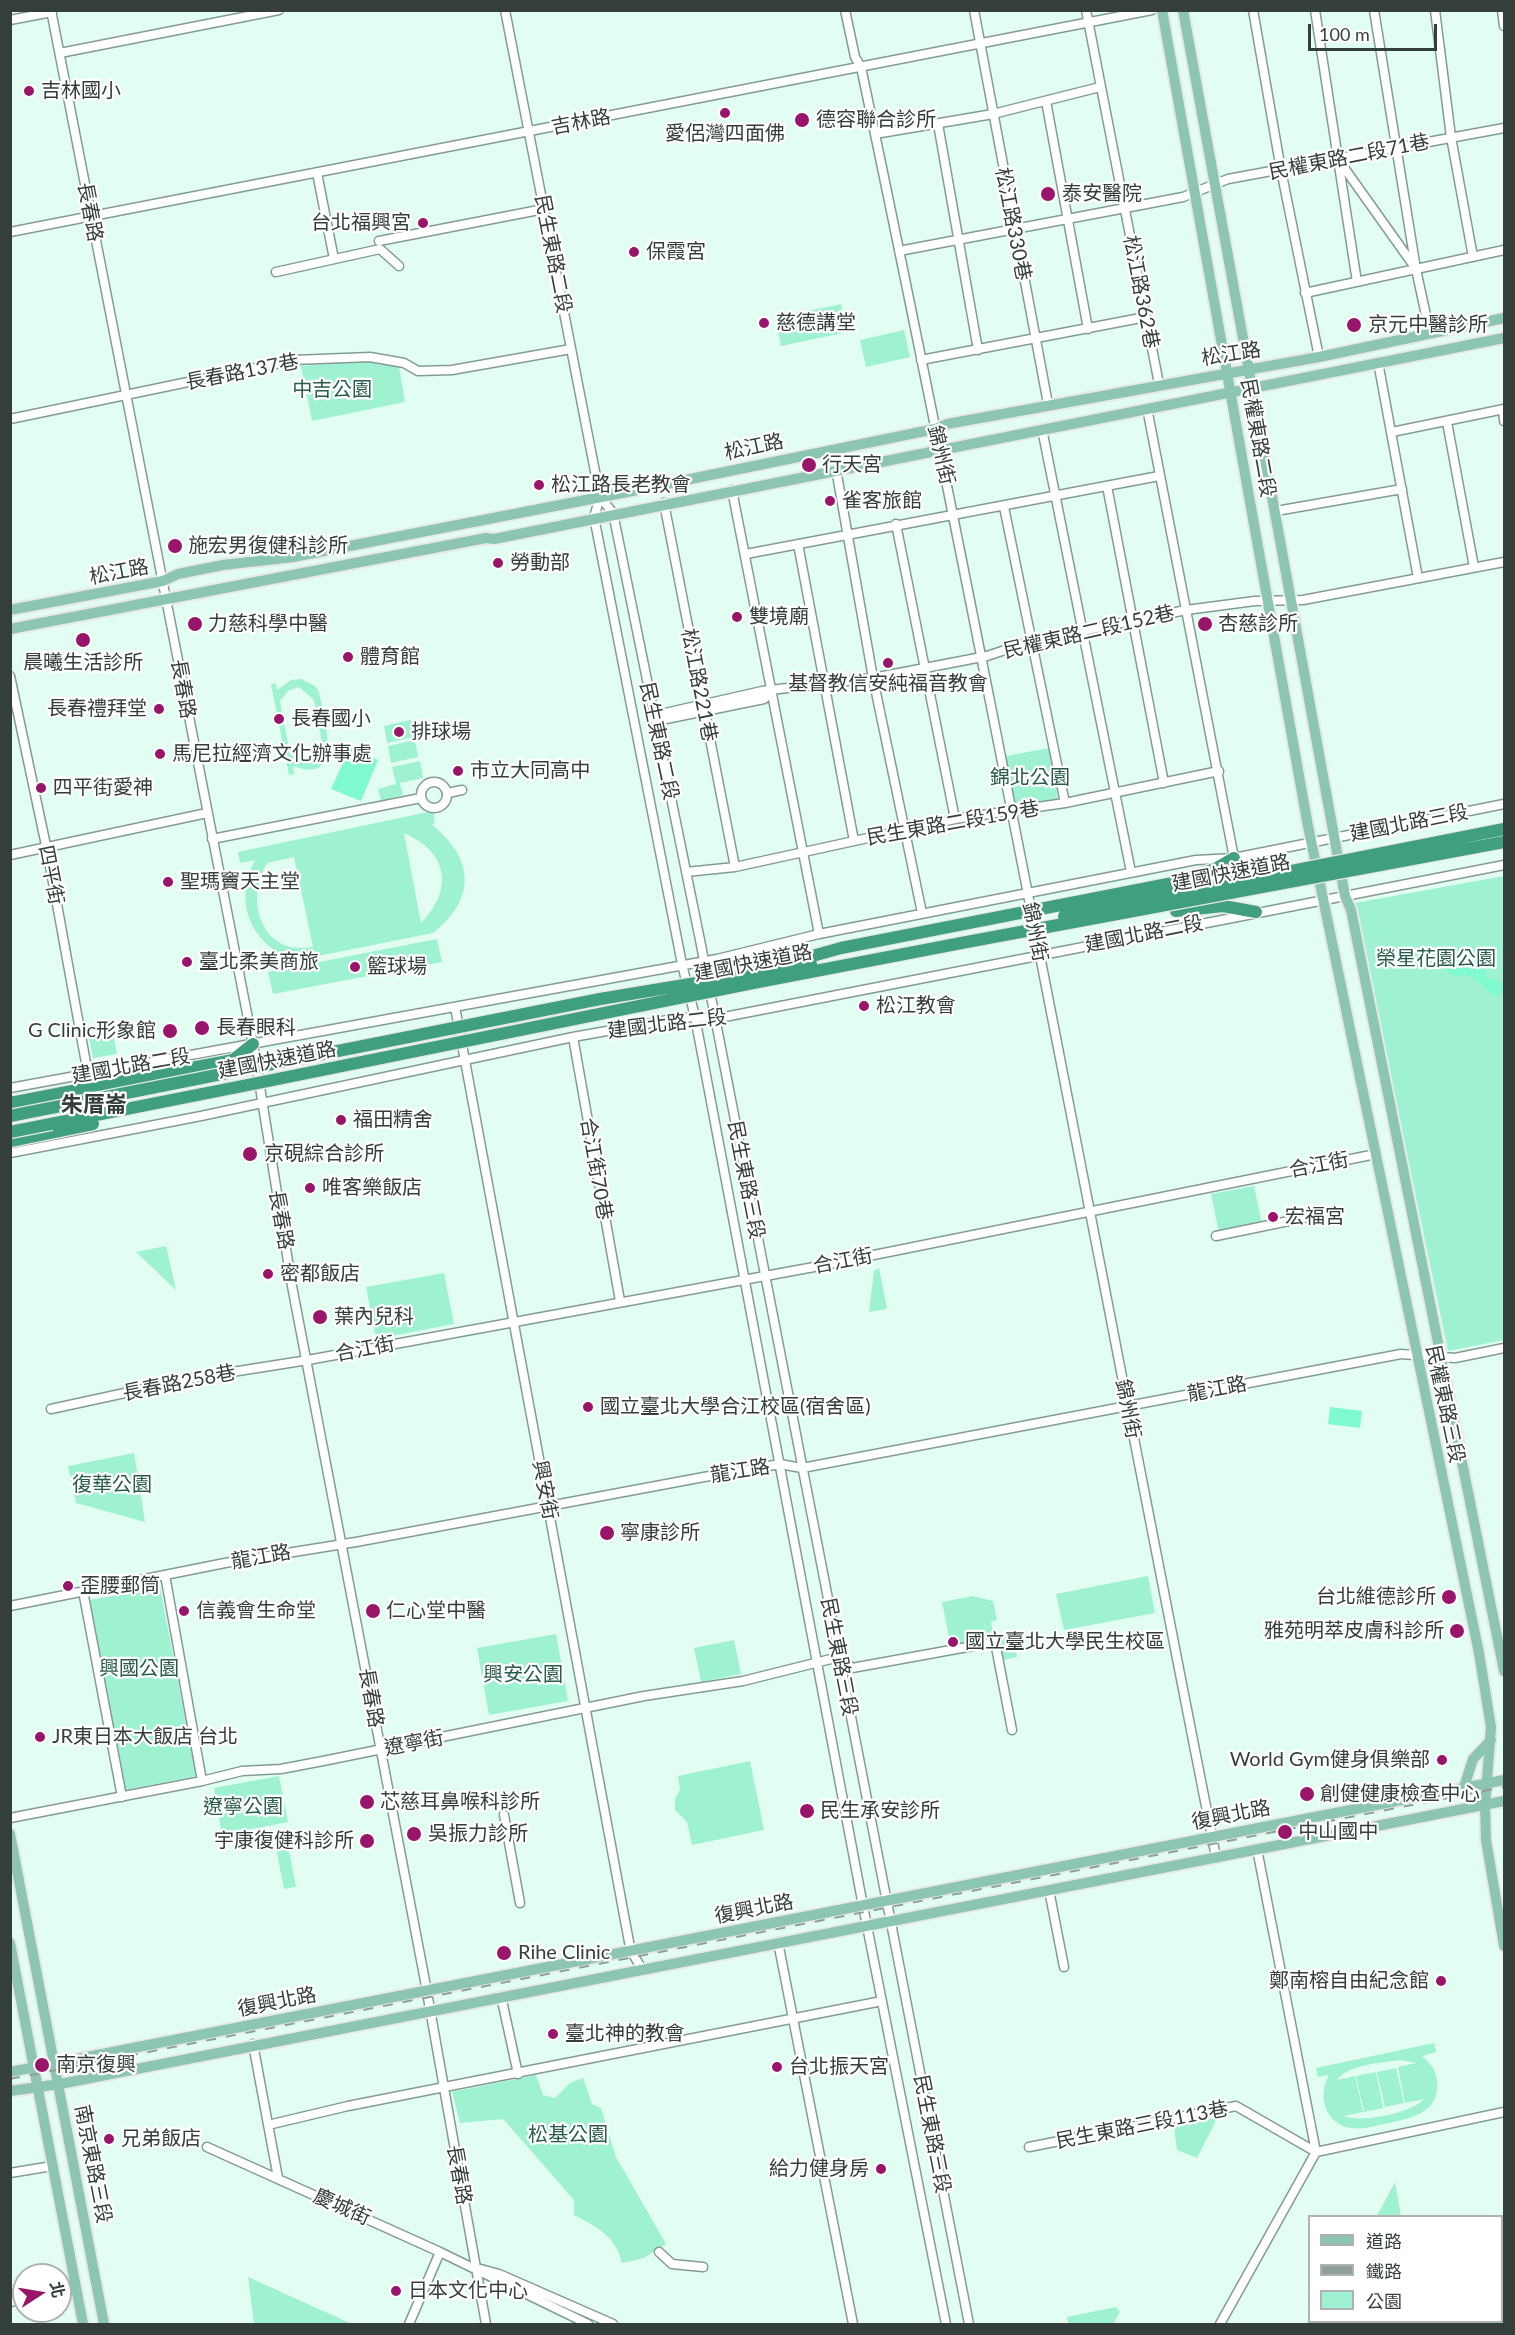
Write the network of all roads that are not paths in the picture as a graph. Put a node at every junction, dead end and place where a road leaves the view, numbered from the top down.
1 (279, 10) edge
2 (505, 10) edge
3 (845, 10) edge
4 (974, 10) edge
5 (1086, 10) edge
6 (1152, 10) edge
7 (1162, 10) edge
8 (1183, 10) edge
9 (1253, 10) edge
10 (1315, 10) edge
11 (1374, 10) edge
12 (1435, 10) edge
13 (1502, 10) edge
14 (51, 11) edge
15 (10, 20) edge
16 (1088, 23) junction
17 (1504, 26) edge
18 (981, 44) junction
19 (60, 53) junction
20 (861, 68) junction
21 (1100, 87) junction
22 (1046, 101) junction
23 (993, 114) junction
24 (938, 123) junction
25 (1504, 128) edge
26 (529, 132) junction
27 (875, 134) junction
28 (1451, 137) junction
29 (1396, 149) junction
30 (1339, 159) junction
31 (1281, 170) junction
32 (317, 173) junction
33 (1215, 184) junction
34 (1195, 192) junction
35 (1125, 208) junction
36 (544, 209) junction
37 (91, 217) junction
38 (1068, 220) junction
39 (1015, 231) junction
40 (10, 232) edge
41 (379, 241) dead end
42 (960, 241) junction
43 (1504, 250) edge
44 (899, 251) junction
45 (1473, 257) junction
46 (334, 259) junction
47 (399, 266) dead end
48 (1416, 269) junction
49 (276, 272) dead end
50 (1357, 282) junction
51 (1305, 293) junction
52 (1146, 317) junction
53 (1504, 318) edge
54 (1088, 329) junction
55 (1430, 333) junction
56 (1036, 336) junction
57 (1504, 338) edge
58 (571, 349) junction
59 (978, 351) junction
60 (1319, 357) junction
61 (921, 360) junction
62 (1378, 362) junction
63 (1249, 370) junction
64 (1227, 371) junction
65 (1159, 384) junction
66 (1252, 387) junction
67 (1231, 391) junction
68 (126, 396) junction
69 (1048, 404) junction
70 (1147, 408) junction
71 (1504, 409) edge
72 (10, 419) edge
73 (1504, 421) edge
74 (1447, 422) junction
75 (935, 429) junction
76 (1042, 429) junction
77 (1392, 432) junction
78 (941, 448) junction
79 (836, 469) junction
80 (1159, 476) junction
81 (1107, 486) junction
82 (1402, 489) junction
83 (732, 490) junction
84 (600, 497) junction
85 (1055, 497) junction
86 (664, 503) junction
87 (1004, 507) junction
88 (1276, 511) junction
89 (614, 513) junction
90 (954, 513) junction
91 (594, 517) junction
92 (896, 524) junction
93 (849, 533) junction
94 (798, 544) junction
95 (746, 554) junction
96 (1504, 562) edge
97 (1474, 567) junction
98 (1418, 578) junction
99 (163, 581) junction
100 (167, 599) junction
101 (1269, 600) junction
102 (1290, 600) junction
103 (10, 610) edge
104 (1186, 610) junction
105 (1133, 620) junction
106 (10, 629) edge
107 (1083, 631) junction
108 (1032, 640) junction
109 (981, 656) junction
110 (926, 668) junction
111 (10, 676) edge
112 (873, 678) junction
113 (822, 683) junction
114 (772, 692) junction
115 (704, 708) junction
116 (654, 719) junction
117 (1219, 771) junction
118 (1164, 783) junction
119 (462, 790) dead end
120 (1117, 792) junction
121 (448, 793) junction
122 (421, 798) junction
123 (1065, 803) junction
124 (1504, 804) edge
125 (1010, 812) junction
126 (207, 813) junction
127 (955, 819) junction
128 (1504, 829) edge
129 (904, 830) junction
130 (1334, 838) junction
131 (212, 839) junction
132 (854, 841) junction
133 (1313, 842) junction
134 (1504, 842) edge
135 (46, 847) junction
136 (803, 854) junction
137 (10, 855) edge
138 (1234, 858) junction
139 (1504, 865) edge
140 (735, 867) junction
141 (1340, 868) joint
142 (686, 872) junction
143 (1131, 872) junction
144 (1319, 872) joint
145 (1027, 894) junction
146 (1345, 896) junction
147 (1325, 899) junction
148 (1256, 912) junction
149 (922, 914) junction
150 (819, 934) junction
151 (1039, 955) junction
152 (704, 960) junction
153 (682, 964) junction
154 (748, 979) junction
155 (709, 989) joint
156 (689, 993) joint
157 (454, 1008) junction
158 (696, 1017) junction
159 (714, 1019) junction
160 (573, 1037) junction
161 (253, 1044) junction
162 (464, 1060) junction
163 (88, 1074) junction
164 (307, 1075) junction
165 (10, 1088) edge
166 (10, 1103) edge
167 (261, 1103) junction
168 (10, 1116) edge
169 (10, 1132) edge
170 (10, 1141) edge
171 (10, 1153) edge
172 (1376, 1154) junction
173 (1089, 1211) junction
174 (1318, 1215) dead end
175 (1216, 1236) dead end
176 (764, 1276) junction
177 (745, 1278) junction
178 (620, 1301) junction
179 (512, 1322) junction
180 (1504, 1348) edge
181 (1418, 1355) junction
182 (1440, 1357) junction
183 (308, 1360) junction
184 (1128, 1406) junction
185 (51, 1409) dead end
186 (780, 1464) junction
187 (802, 1468) junction
188 (548, 1506) junction
189 (343, 1544) junction
190 (165, 1575) junction
191 (83, 1591) junction
192 (10, 1606) edge
193 (839, 1657) junction
194 (817, 1661) junction
195 (1504, 1671) edge
196 (585, 1710) junction
197 (1012, 1730) dead end
198 (1491, 1740) junction
199 (380, 1750) junction
200 (1504, 1780) edge
201 (202, 1781) junction
202 (1486, 1783) junction
203 (1464, 1787) junction
204 (123, 1797) junction
205 (1504, 1801) edge
206 (1485, 1806) junction
207 (504, 1815) dead end
208 (10, 1818) edge
209 (10, 1834) edge
210 (1212, 1837) junction
211 (1257, 1849) junction
212 (1216, 1857) junction
213 (1049, 1890) junction
214 (886, 1902) junction
215 (520, 1903) dead end
216 (863, 1906) junction
217 (890, 1921) junction
218 (867, 1924) junction
219 (778, 1942) junction
220 (10, 1943) edge
221 (1504, 1946) edge
222 (631, 1951) junction
223 (1064, 1967) dead end
224 (642, 1968) junction
225 (426, 1992) junction
226 (501, 1996) junction
227 (882, 2001) junction
228 (430, 2010) junction
229 (794, 2019) junction
230 (253, 2044) junction
231 (56, 2063) junction
232 (34, 2068) junction
233 (10, 2072) edge
234 (519, 2074) junction
235 (60, 2084) junction
236 (37, 2086) junction
237 (443, 2088) junction
238 (10, 2091) edge
239 (1504, 2112) edge
240 (268, 2125) junction
241 (207, 2147) dead end
242 (1029, 2147) dead end
243 (1316, 2152) junction
244 (52, 2166) junction
245 (10, 2173) edge
246 (278, 2178) junction
247 (440, 2252) junction
248 (659, 2252) dead end
249 (703, 2267) dead end
250 (476, 2269) junction
251 (76, 2289) junction
252 (72, 2290) edge
253 (83, 2325) edge
254 (104, 2325) edge
255 (409, 2325) edge
256 (486, 2325) edge
257 (588, 2325) edge
258 (613, 2325) edge
259 (853, 2325) edge
260 (946, 2325) edge
261 (969, 2325) edge
262 (1220, 2325) edge

1 - 19 street
2 - 26 street, 民生東路二段
3 - 20 street, 錦州街
4 - 18 street, 松江路330巷
5 - 16 street, 松江路362巷
6 - 16 street, 吉林路
7 - 34 main road, 民權東路二段
8 - 33 main road, 民權東路二段
9 - 31 street
10 - 30 street
11 - 29 street
12 - 28 street
13 - 17 street
14 - 15 street
14 - 19 street, 長春路
16 - 18 street, 吉林路
16 - 21 street, 松江路362巷
18 - 20 street, 吉林路
18 - 23 street, 松江路330巷
19 - 37 street, 長春路
20 - 26 street, 吉林路
20 - 27 street, 錦州街
21 - 22 street
21 - 35 street, 松江路362巷
22 - 23 street
22 - 38 street
23 - 24 street
23 - 39 street, 松江路330巷
24 - 27 street
24 - 42 street
25 - 28 street, 民權東路二段71巷
26 - 32 street, 吉林路
26 - 36 street, 民生東路二段
27 - 44 street, 錦州街
28 - 29 street, 民權東路二段71巷
28 - 45 street
29 - 30 street, 民權東路二段71巷
29 - 48 street
30 - 31 street, 民權東路二段71巷
30 - 48 street
30 - 50 street
31 - 33 street, 民權東路二段71巷
31 - 51 street
32 - 37 street, 吉林路
32 - 46 street
33 - 34 street, 民權東路二段71巷
33 - 63 main road, 民權東路二段
34 - 35 street, 民權東路二段71巷
34 - 64 main road, 民權東路二段
35 - 38 street, 民權東路二段71巷
35 - 52 street, 松江路362巷
36 - 41 street
36 - 58 street, 民生東路二段
37 - 40 street, 吉林路
37 - 68 street, 長春路
38 - 39 street, 民權東路二段71巷
38 - 54 street
39 - 42 street, 民權東路二段71巷
39 - 56 street, 松江路330巷
42 - 44 street, 民權東路二段71巷
42 - 59 street
43 - 45 street
44 - 61 street, 錦州街
45 - 48 street
46 - 47 street
46 - 49 street
48 - 50 street
48 - 55 street
50 - 51 street
51 - 60 street
52 - 54 street
52 - 65 street, 松江路362巷
53 - 55 main road, 松江路
54 - 56 street
55 - 60 main road, 松江路
56 - 59 street
56 - 69 street, 松江路330巷
57 - 62 main road, 松江路
58 - 68 street, 長春路137巷
58 - 84 street, 民生東路二段
59 - 61 street
60 - 63 main road, 松江路
61 - 75 street, 錦州街
62 - 66 main road, 松江路
62 - 77 street
63 - 64 main road, 松江路
63 - 66 main road, 民權東路二段
64 - 65 main road, 松江路
64 - 67 main road, 民權東路二段
65 - 69 main road, 松江路
66 - 67 main road, 松江路
66 - 88 main road, 民權東路二段
67 - 70 main road, 松江路
67 - 101 main road, 民權東路二段
68 - 72 street, 長春路137巷
68 - 99 street, 長春路
69 - 75 main road, 松江路
70 - 76 main road, 松江路
70 - 80 street
71 - 73 street
71 - 74 street
74 - 77 street
74 - 97 street
75 - 78 street, 錦州街
75 - 84 main road, 松江路
76 - 78 main road, 松江路
76 - 85 street
77 - 82 street
78 - 79 main road, 松江路
78 - 90 street, 錦州街
79 - 83 main road, 松江路
79 - 93 street
80 - 81 street
80 - 104 street
81 - 85 street
81 - 105 street
82 - 88 street
82 - 98 street
83 - 86 main road, 松江路
83 - 95 street
84 - 89 street
84 - 91 street, 民生東路二段
84 - 99 main road, 松江路
85 - 87 street
85 - 107 street
86 - 89 main road, 松江路
86 - 115 street, 松江路221巷
87 - 90 street
87 - 108 street
88 - 102 main road, 民權東路二段
89 - 91 main road, 松江路
89 - 116 street, 民生東路二段
90 - 92 street
90 - 109 street, 錦州街
91 - 100 main road, 松江路
91 - 153 street, 民生東路二段
92 - 93 street
92 - 110 street
93 - 94 street
93 - 112 street
94 - 95 street
94 - 113 street
95 - 114 street
96 - 97 street, 民權東路二段152巷
97 - 98 street, 民權東路二段152巷
98 - 102 street, 民權東路二段152巷
99 - 100 street, 長春路
99 - 103 main road, 松江路
100 - 106 main road, 松江路
100 - 126 street, 長春路
101 - 102 street, 民權東路二段152巷
101 - 104 street, 民權東路二段152巷
101 - 133 main road, 民權東路二段
102 - 130 main road, 民權東路二段
104 - 105 street, 民權東路二段152巷
104 - 117 street
105 - 107 street, 民權東路二段152巷
105 - 118 street
107 - 108 street, 民權東路二段152巷
107 - 120 street
108 - 109 street, 民權東路二段152巷
108 - 123 street
109 - 110 street, 民權東路二段152巷
109 - 125 street, 錦州街
110 - 112 street, 民權東路二段152巷
110 - 127 street
111 - 135 street, 四平街
112 - 113 street, 民權東路二段152巷
112 - 129 street
113 - 114 street, 民權東路二段152巷
113 - 132 street
114 - 115 street, 民權東路二段152巷
114 - 136 street
115 - 116 street, 民權東路二段152巷
115 - 140 street, 松江路221巷
116 - 142 street, 民生東路二段
117 - 118 street, 民生東路二段159巷
117 - 138 street
118 - 120 street, 民生東路二段159巷
119 - 121 street
120 - 123 street, 民生東路二段159巷
120 - 143 street
121 - 122 street
121 - 122 street
122 - 131 street
123 - 125 street, 民生東路二段159巷
124 - 130 street, 建國北路三段
125 - 127 street, 民生東路二段159巷
125 - 145 street, 錦州街
126 - 131 street, 長春路
126 - 135 street
127 - 129 street, 民生東路二段159巷
128 - 154 highway, 建國快速道路, bridge
129 - 132 street, 民生東路二段159巷
129 - 149 street
130 - 133 street, 建國北路三段
130 - 141 main road, 民權東路二段
131 - 161 street, 長春路
132 - 136 street, 民生東路二段159巷
133 - 138 street, 建國北路二段
133 - 144 main road, 民權東路二段
134 - 154 highway, 建國快速道路, bridge
135 - 137 street
135 - 163 street, 四平街
136 - 140 street, 民生東路二段159巷
136 - 150 street
138 - 143 street, 建國北路二段
138 - 154 highway, bridge
139 - 146 street
140 - 142 street, 民生東路二段159巷
141 - 146 main road, 民權東路三段
142 - 152 street, 民生東路二段
143 - 145 street, 建國北路二段
144 - 147 main road, 民權東路三段
145 - 149 street, 建國北路二段
145 - 151 street, 錦州街
146 - 147 street
146 - 182 main road, 民權東路三段
147 - 148 street, 建國北路二段
147 - 172 main road, 民權東路三段
148 - 151 street, 建國北路二段
148 - 154 highway, bridge
149 - 150 street, 建國北路二段
150 - 152 street, 建國北路二段
151 - 159 street, 建國北路二段
151 - 173 street, 錦州街
152 - 153 street, 建國北路二段
152 - 155 street, 民生東路二段
153 - 156 street, 民生東路二段
153 - 157 street, 建國北路二段
154 - 164 highway, 建國快速道路, bridge
154 - 168 highway, 建國快速道路, bridge
155 - 159 street, 民生東路三段
156 - 158 street, 民生東路三段
157 - 161 street, 建國北路二段
157 - 162 street, 興安街
158 - 159 street, 建國北路二段
158 - 160 street, 建國北路二段
158 - 177 street, 民生東路三段
159 - 176 street, 民生東路三段
160 - 162 street, 建國北路二段
160 - 178 street, 合江街70巷
161 - 163 street, 建國北路二段
161 - 166 highway
161 - 167 street, 長春路
162 - 167 street, 建國北路二段
162 - 179 street, 興安街
163 - 165 street, 建國北路二段
164 - 169 highway, 建國快速道路, bridge
164 - 170 highway, bridge
167 - 171 street, 建國北路二段
167 - 183 street, 長春路
172 - 173 street, 合江街
172 - 181 main road, 民權東路三段
173 - 176 street, 合江街
173 - 184 street, 錦州街
174 - 175 street
176 - 177 street, 合江街
176 - 187 street, 民生東路三段
177 - 178 street, 合江街
177 - 186 street, 民生東路三段
178 - 179 street, 合江街
179 - 183 street, 合江街
179 - 188 street, 興安街
180 - 182 street, 龍江路
181 - 182 street, 龍江路
181 - 184 street, 龍江路
181 - 198 main road, 民權東路三段
182 - 195 main road, 民權東路三段
183 - 185 street, 長春路258巷
183 - 189 street, 長春路
184 - 187 street, 龍江路
184 - 210 street, 錦州街
186 - 187 street, 龍江路
186 - 188 street, 龍江路
186 - 194 street, 民生東路三段
187 - 193 street, 民生東路三段
188 - 189 street, 龍江路
188 - 196 street, 興安街
189 - 190 street, 龍江路
189 - 199 street, 長春路
190 - 191 street, 龍江路
190 - 201 street
191 - 192 street, 龍江路
191 - 204 street
193 - 194 street, 遼寧街
193 - 197 street
193 - 214 street, 民生東路三段
194 - 196 street, 遼寧街
194 - 216 street, 民生東路三段
196 - 199 street, 遼寧街
196 - 222 street, 興安街
198 - 202 main road, 民權東路三段
198 - 203 main road
199 - 201 street, 遼寧街
199 - 225 street, 長春路
200 - 202 main road, 復興北路
201 - 204 street, 遼寧街
202 - 203 main road, 復興北路
202 - 206 main road, 民權東路三段
203 - 210 main road, 復興北路
204 - 208 street, 遼寧街
205 - 206 main road, 復興北路
206 - 211 main road, 復興北路
206 - 221 main road, 民權東路三段
207 - 215 street
209 - 231 main road, 南京東路三段
210 - 212 street, 錦州街
210 - 214 main road, 復興北路
211 - 212 main road, 復興北路
211 - 243 street
212 - 213 main road, 復興北路
213 - 217 main road, 復興北路
213 - 223 street
214 - 216 main road, 復興北路
214 - 217 street, 民生東路三段
216 - 218 street, 民生東路三段
216 - 222 main road, 復興北路
217 - 218 main road, 復興北路
217 - 261 street, 民生東路三段
218 - 219 main road, 復興北路
218 - 227 street, 民生東路三段
219 - 224 main road, 復興北路
219 - 229 street
220 - 232 main road, 南京東路三段
222 - 224 street, 興安街
222 - 225 main road, 復興北路
224 - 226 main road, 復興北路
225 - 228 street, 長春路
225 - 231 main road, 復興北路
226 - 228 main road, 復興北路
226 - 234 street
227 - 229 street
227 - 260 street, 民生東路三段
228 - 230 main road, 復興北路
228 - 237 street, 長春路
229 - 234 street
229 - 259 street
230 - 235 main road, 復興北路
230 - 240 street
231 - 232 main road, 復興北路
231 - 235 main road, 南京東路三段
232 - 233 main road, 復興北路
232 - 236 main road, 南京東路三段
234 - 237 street
235 - 236 main road, 復興北路
235 - 254 main road, 南京東路三段
236 - 238 main road, 復興北路
236 - 244 main road, 南京東路三段
237 - 240 street
237 - 250 street, 長春路
239 - 243 street
240 - 246 street
241 - 246 street, 慶城街
242 - 243 street, 民生東路三段113巷
243 - 262 street
244 - 245 street
244 - 251 main road, 南京東路三段
246 - 247 street, 慶城街
247 - 250 street, 慶城街
247 - 255 street
248 - 249 street
250 - 256 street, 長春路
250 - 257 street, 慶城街
250 - 258 street, 慶城街
251 - 252 street
251 - 253 main road, 南京東路三段

